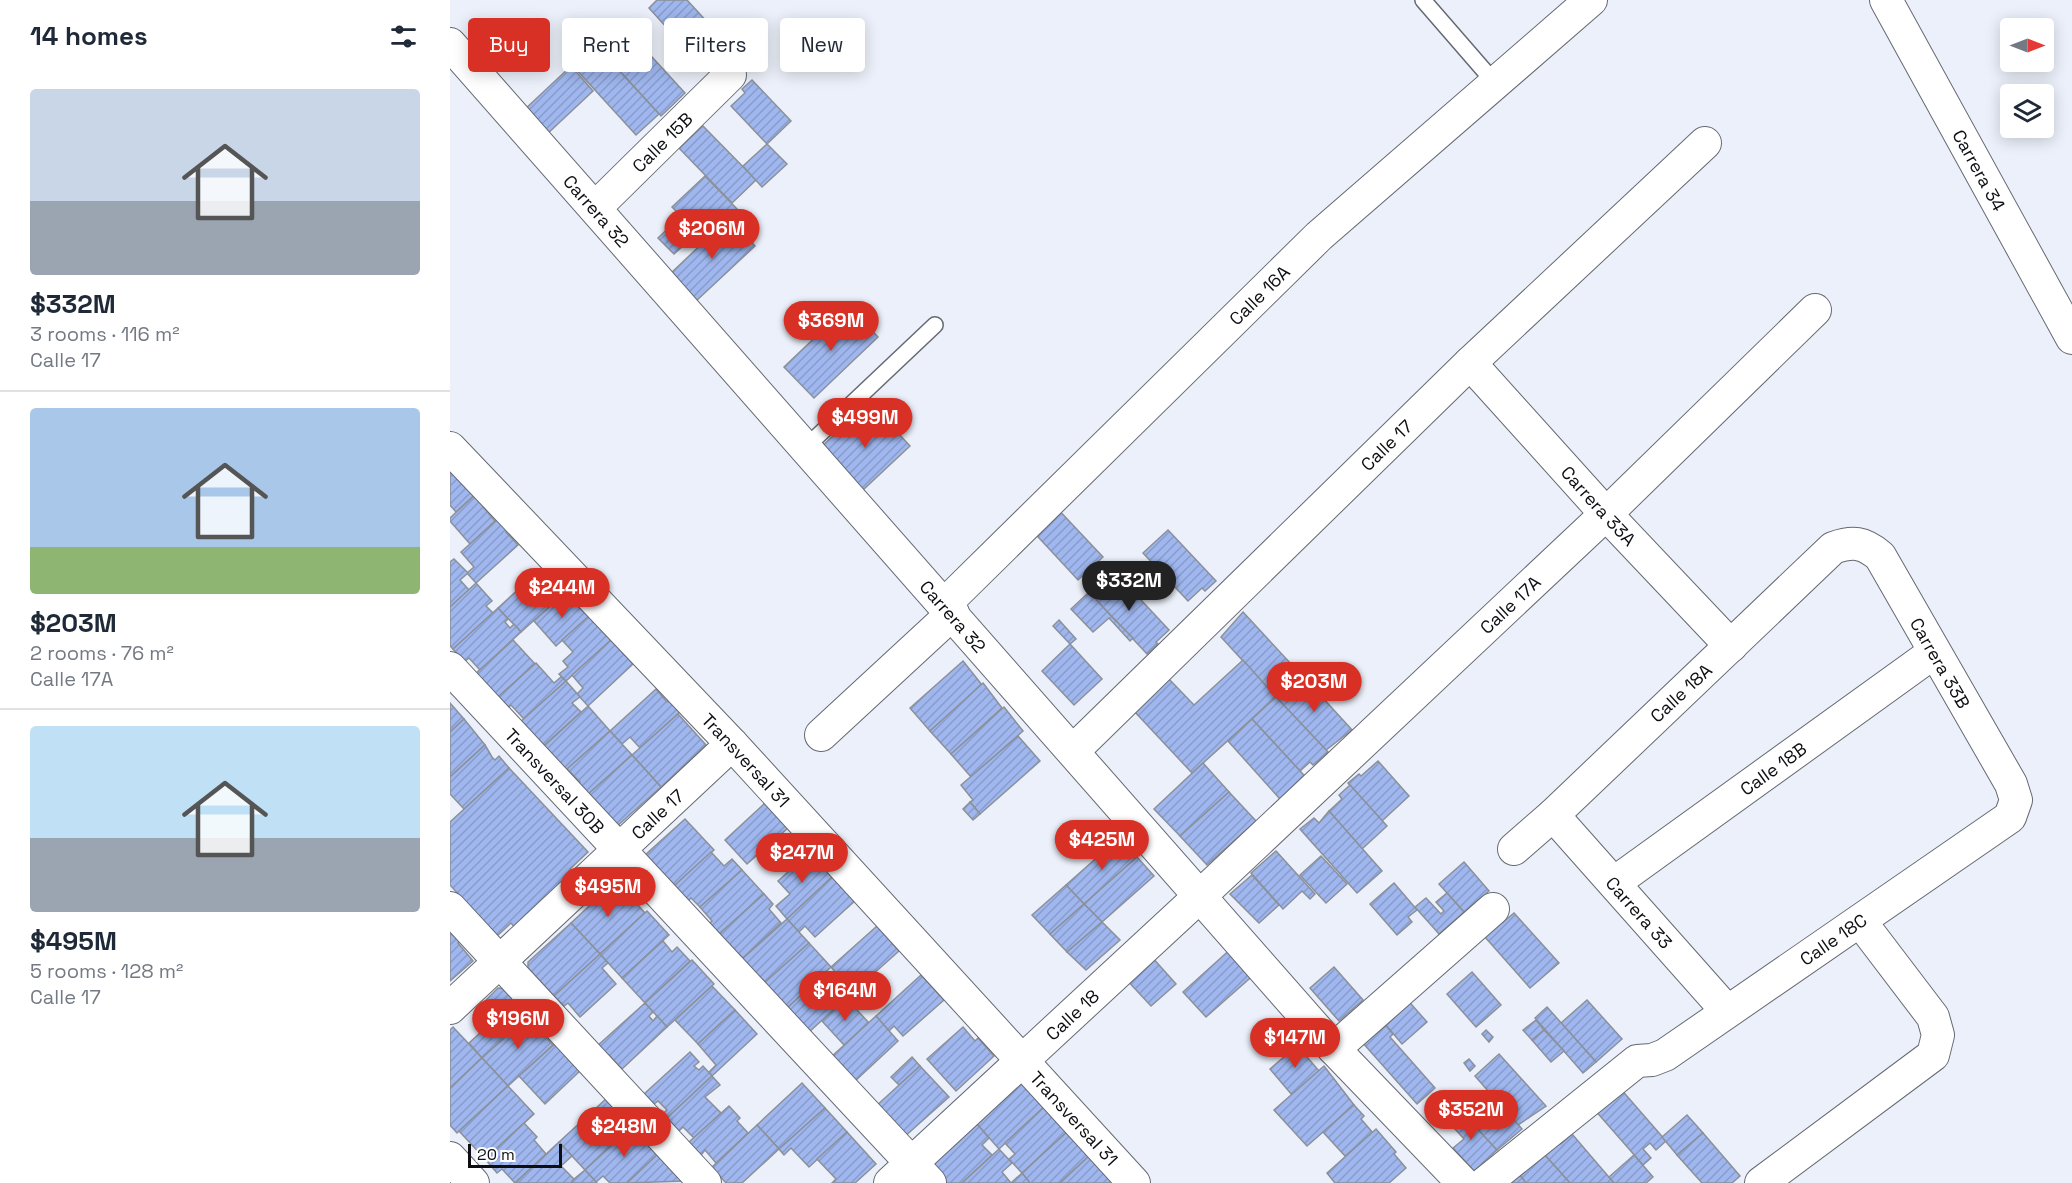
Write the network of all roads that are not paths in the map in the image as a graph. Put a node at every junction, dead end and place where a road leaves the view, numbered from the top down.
1 (1422, 0) edge
2 (1591, 0) edge
3 (1886, 0) edge
4 (450, 44) edge
5 (730, 75) dead end
6 (1495, 83) junction
7 (1705, 143) dead end
8 (595, 208) junction
9 (1815, 310) dead end
10 (935, 325) dead end
11 (2072, 338) edge
12 (1470, 363) junction
13 (806, 447) junction
14 (450, 448) edge
15 (1606, 513) junction
16 (1850, 542) joint
17 (948, 609) junction
18 (1731, 646) junction
19 (1933, 653) junction
20 (450, 668) edge
21 (821, 735) dead end
22 (732, 744) junction
23 (1073, 751) junction
24 (2016, 800) joint
25 (1553, 815) junction
26 (1514, 849) dead end
27 (620, 850) junction
28 (1614, 883) junction
29 (1200, 896) junction
30 (450, 909) edge
31 (1493, 909) dead end
32 (1860, 921) junction
33 (499, 962) junction
34 (450, 1008) edge
35 (1727, 1011) junction
36 (1334, 1049) junction
37 (1022, 1061) junction
38 (450, 1158) edge
39 (911, 1176) edge
40 (473, 1183) edge
41 (705, 1183) edge
42 (1134, 1183) edge
43 (1463, 1183) edge
44 (1485, 1183) edge
45 (1761, 1183) edge

1 - 6 lane
2 - 6 street, Calle 16A
3 - 11 street, Carrera 34
4 - 8 street, Carrera 32
5 - 8 street, Calle 15B
6 - 17 street, Calle 16A
7 - 12 street, Calle 17
8 - 13 street, Carrera 32
9 - 15 street, Calle 17A
10 - 13 lane
12 - 15 street, Carrera 33A
12 - 23 street, Calle 17
13 - 17 street, Carrera 32
14 - 22 street, Transversal 31
15 - 18 street, Carrera 33A
15 - 29 street, Calle 17A
16 - 18 street, Calle 18A
16 - 19 street, Carrera 33B
17 - 21 street, Calle 16A
17 - 23 street, Carrera 32
18 - 25 street, Calle 18A
19 - 24 street, Carrera 33B
19 - 28 street, Calle 18B
20 - 27 street, Transversal 30B
22 - 27 street, Calle 17
22 - 37 street, Transversal 31
23 - 29 street, Carrera 32
24 - 32 street, Calle 18C
25 - 26 street, Calle 18A
25 - 28 street, Carrera 33
27 - 33 street, Calle 17
27 - 39 street, Transversal 30B
28 - 35 street, Carrera 33
29 - 36 street, Carrera 32
29 - 37 street, Calle 18
30 - 33 street
31 - 36 street
32 - 35 street, Calle 18C
32 - 45 street
33 - 34 street, Calle 17
33 - 41 street
35 - 44 street, Calle 18C
36 - 43 street, Carrera 32
37 - 39 street, Calle 18
37 - 42 street, Transversal 31
38 - 40 street

